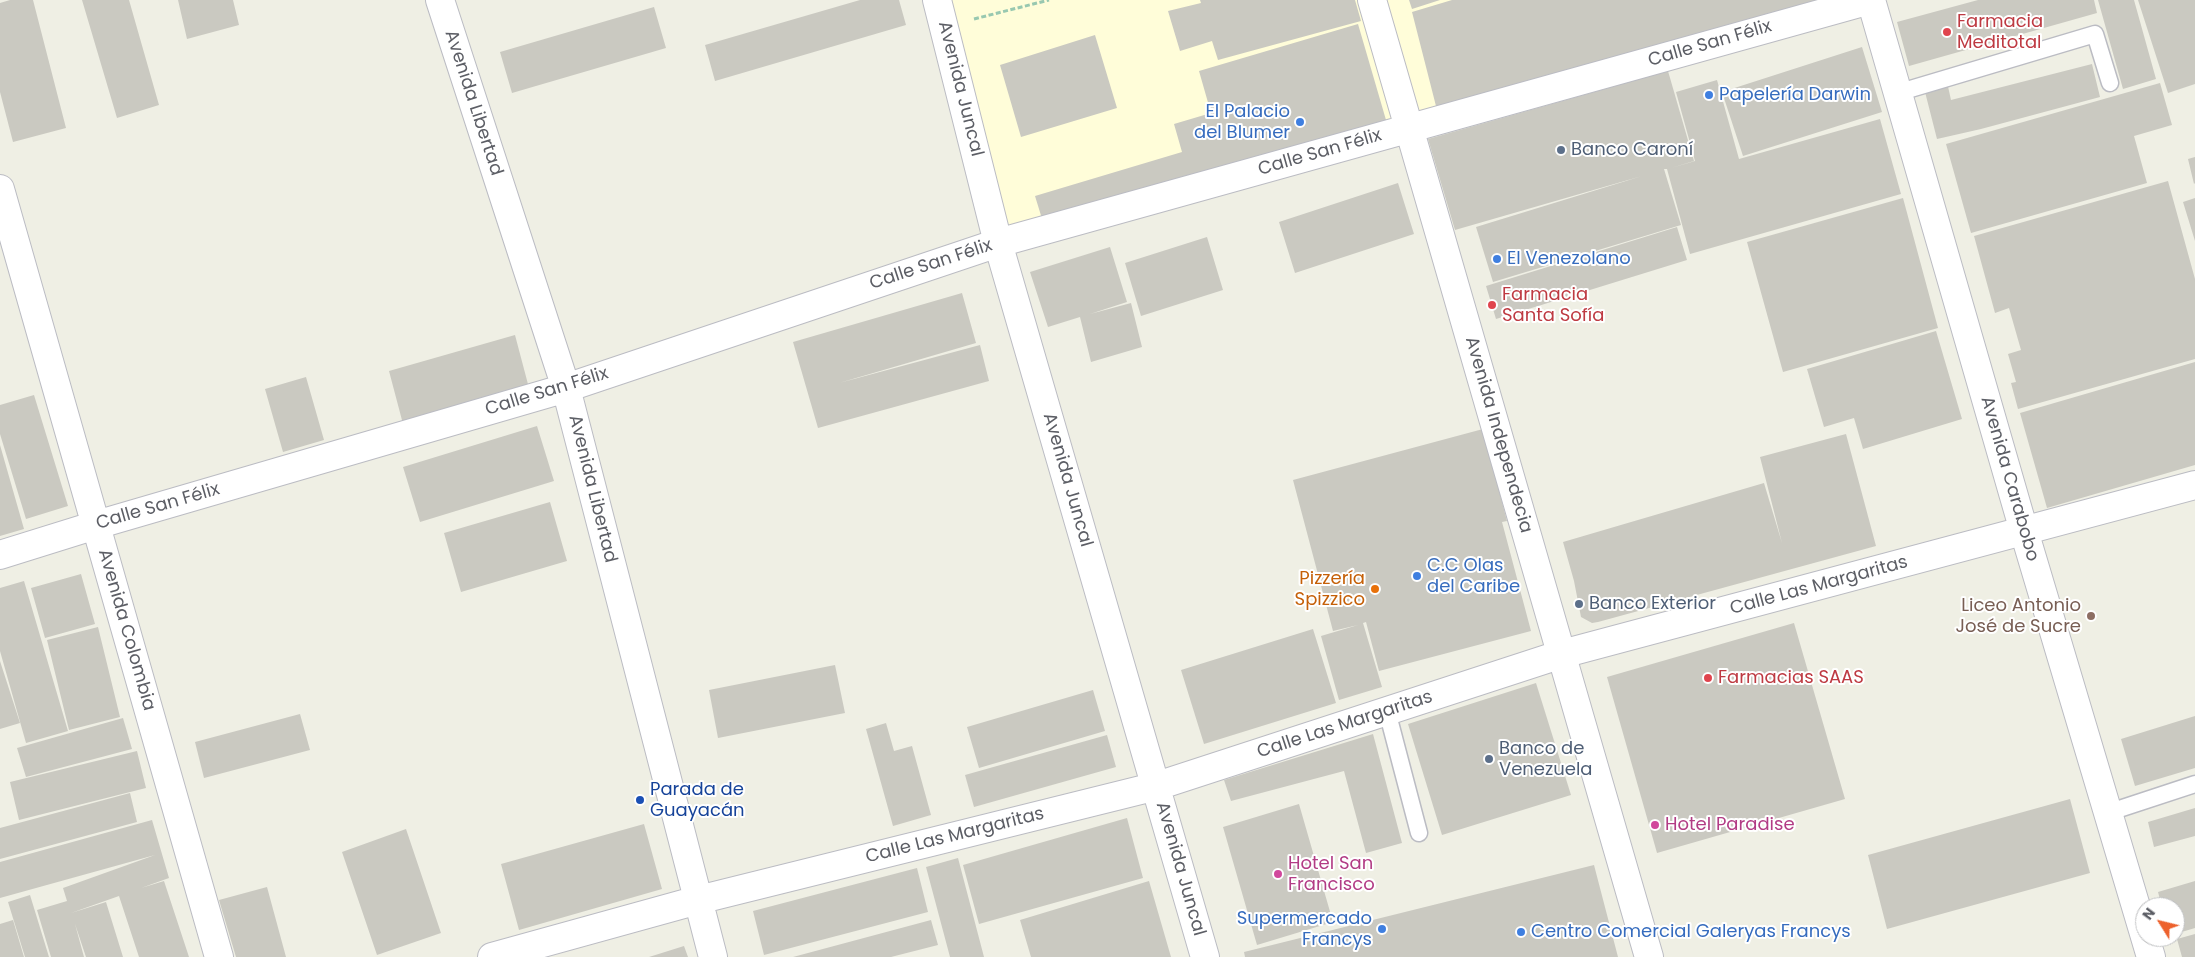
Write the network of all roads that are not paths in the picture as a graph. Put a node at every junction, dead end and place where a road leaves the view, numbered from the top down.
1 (440, 0) edge
2 (937, 0) edge
3 (1372, 0) edge
4 (1870, 0) edge
5 (2110, 83) dead end
6 (1897, 93) junction
7 (1409, 128) junction
8 (0, 189) edge
9 (998, 243) junction
10 (566, 388) junction
11 (2195, 485) edge
12 (96, 525) junction
13 (2024, 531) junction
14 (0, 555) edge
15 (1562, 654) junction
16 (1387, 712) junction
17 (2195, 784) edge
18 (1157, 786) junction
19 (2107, 813) junction
20 (1419, 832) dead end
21 (698, 900) junction
22 (219, 957) edge
23 (492, 957) edge
24 (713, 957) edge
25 (1205, 957) edge
26 (1649, 957) edge
27 (2151, 957) edge

1 - 10 street, Avenida Libertad
2 - 9 street, Avenida Juncal
3 - 7 street, Avenida Independecia
4 - 6 street, Avenida Carabobo
4 - 7 street, Calle San Félix
5 - 6 lane
6 - 13 street, Avenida Carabobo
7 - 9 street, Calle San Félix
7 - 15 street, Avenida Independecia
8 - 12 street, Avenida Colombia
9 - 10 street, Calle San Félix
9 - 18 street, Avenida Juncal
10 - 12 street, Calle San Félix
10 - 21 street, Avenida Libertad
11 - 13 street, Calle Las Margaritas
12 - 14 street, Calle San Félix
12 - 22 street, Avenida Colombia
13 - 15 street, Calle Las Margaritas
13 - 19 street, Avenida Carabobo
15 - 16 street, Calle Las Margaritas
15 - 26 street, Avenida Independecia
16 - 18 street, Calle Las Margaritas
16 - 20 lane
17 - 19 lane
18 - 21 street, Calle Las Margaritas
18 - 25 street, Avenida Juncal
19 - 27 street, Avenida Carabobo
21 - 23 street, Calle Las Margaritas
21 - 24 street, Avenida Libertad

